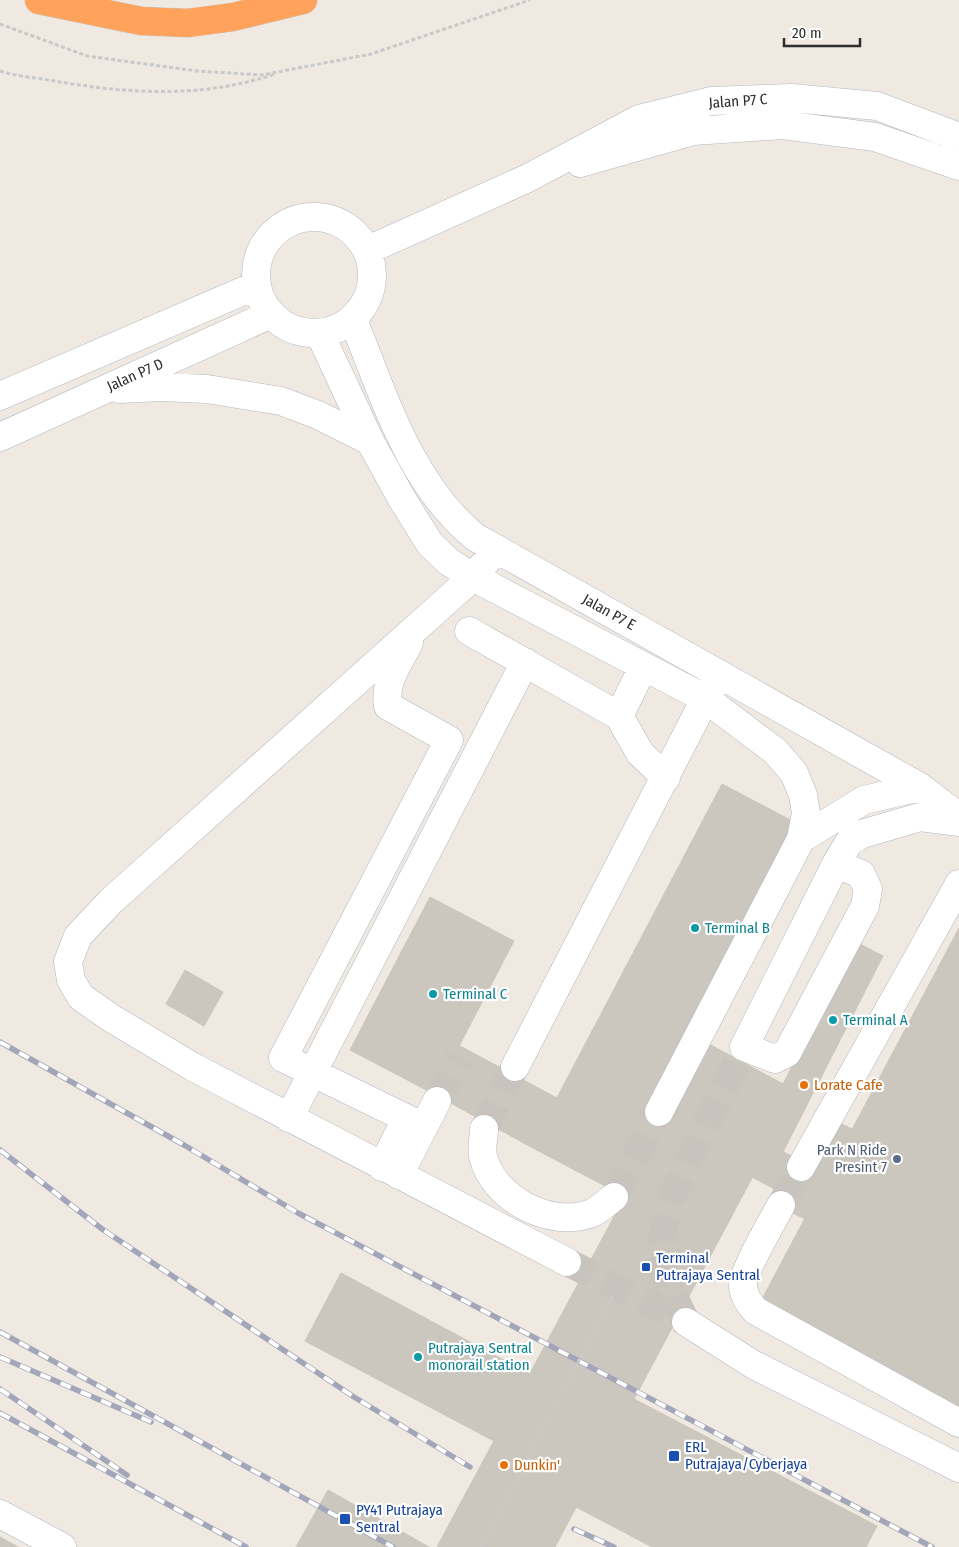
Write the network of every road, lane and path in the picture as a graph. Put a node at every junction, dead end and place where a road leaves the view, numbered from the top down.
1 (39, 0) edge
2 (302, 0) edge
3 (530, 0) edge
4 (0, 24) edge
5 (287, 70) junction
6 (0, 71) edge
7 (959, 136) edge
8 (959, 166) edge
9 (528, 178) junction
10 (368, 250) junction
11 (257, 285) junction
12 (270, 314) junction
13 (353, 320) junction
14 (320, 334) junction
15 (102, 390) junction
16 (0, 396) edge
17 (0, 437) edge
18 (370, 441) junction
19 (497, 549) junction
20 (473, 577) junction
21 (422, 620) junction
22 (469, 631) dead end
23 (524, 662) junction
24 (643, 667) junction
25 (718, 674) junction
26 (706, 699) junction
27 (618, 716) junction
28 (666, 778) junction
29 (920, 787) junction
30 (959, 817) edge
31 (959, 822) edge
32 (801, 839) junction
33 (836, 864) junction
34 (959, 884) edge
35 (515, 1068) tunnel mouth
36 (313, 1073) junction
37 (437, 1101) tunnel mouth
38 (659, 1112) tunnel mouth
39 (289, 1118) junction
40 (415, 1123) junction
41 (484, 1129) tunnel mouth
42 (801, 1167) tunnel mouth
43 (391, 1171) junction
44 (614, 1197) tunnel mouth
45 (781, 1205) tunnel mouth
46 (567, 1262) tunnel mouth
47 (614, 1294) dead end
48 (686, 1322) dead end
49 (959, 1423) edge
50 (959, 1468) edge
51 (0, 1514) edge
52 (62, 1547) edge
53 (481, 1547) edge

1 - 2 highway
3 - 5 path
4 - 5 path
5 - 6 path
7 - 9 street, Jalan P7 C
8 - 9 street, Jalan P7 C
9 - 10 street, Jalan P7 C
10 - 11 street
10 - 13 street
11 - 12 street
11 - 16 street
12 - 14 street
12 - 15 street, Jalan P7 D
13 - 14 street
13 - 19 street, Jalan P7 E
14 - 18 street
15 - 17 street, Jalan P7 D
15 - 18 street
18 - 20 street
19 - 20 street
19 - 25 street, Jalan P7 E
20 - 21 street
20 - 24 street
21 - 36 street
21 - 39 street
22 - 23 street
23 - 27 street
23 - 36 street
24 - 26 street
24 - 27 street
25 - 26 street
25 - 29 street, Jalan P7 E
26 - 28 street
26 - 32 street
27 - 28 street
28 - 35 street
29 - 30 street, Jalan P7 E
29 - 32 street
31 - 33 street
32 - 38 street
33 - 33 street
34 - 42 street
36 - 39 street
36 - 40 street
37 - 40 street
39 - 43 street
40 - 43 street
41 - 44 street
43 - 46 street
45 - 49 street
47 - 53 path, bridge
48 - 50 street
51 - 52 street

